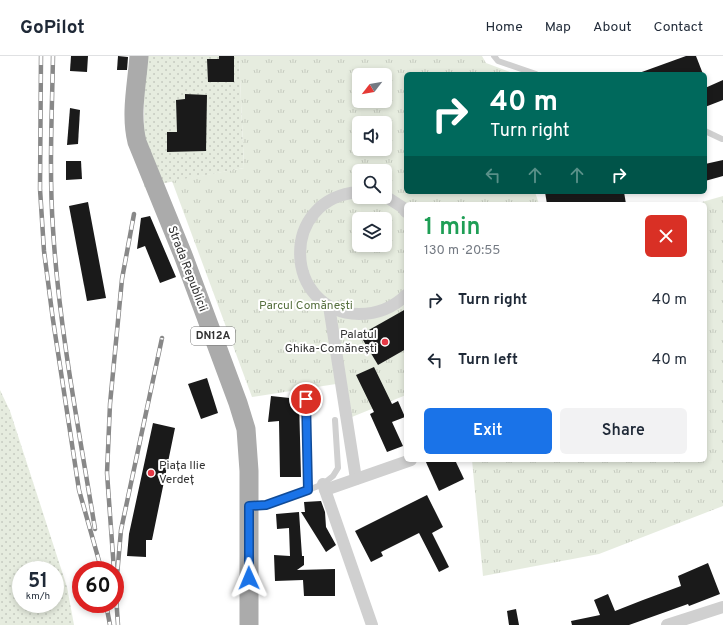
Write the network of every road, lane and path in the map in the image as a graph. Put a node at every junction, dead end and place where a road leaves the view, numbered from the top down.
1 (139, 56) edge
2 (494, 56) edge
3 (530, 72) edge
4 (707, 132) edge
5 (722, 139) dead end
6 (352, 193) edge
7 (392, 201) edge
8 (404, 210) edge
9 (404, 297) edge
10 (329, 306) junction
11 (306, 399) dead end
12 (335, 420) dead end
13 (406, 462) edge
14 (356, 479) junction
15 (324, 487) junction
16 (308, 490) junction
17 (249, 506) junction
18 (723, 606) edge
19 (249, 625) edge
20 (372, 625) edge
21 (667, 625) edge

1 - 17 main road, Strada Republicii / DN12A
2 - 3 lane
4 - 5 lane
6 - 10 street
7 - 8 street
9 - 10 street
10 - 14 street
11 - 16 lane
12 - 15 lane
13 - 14 street
14 - 15 street
15 - 16 lane
15 - 20 street
16 - 17 lane
17 - 19 main road, Strada Republicii / DN12A
18 - 21 street

